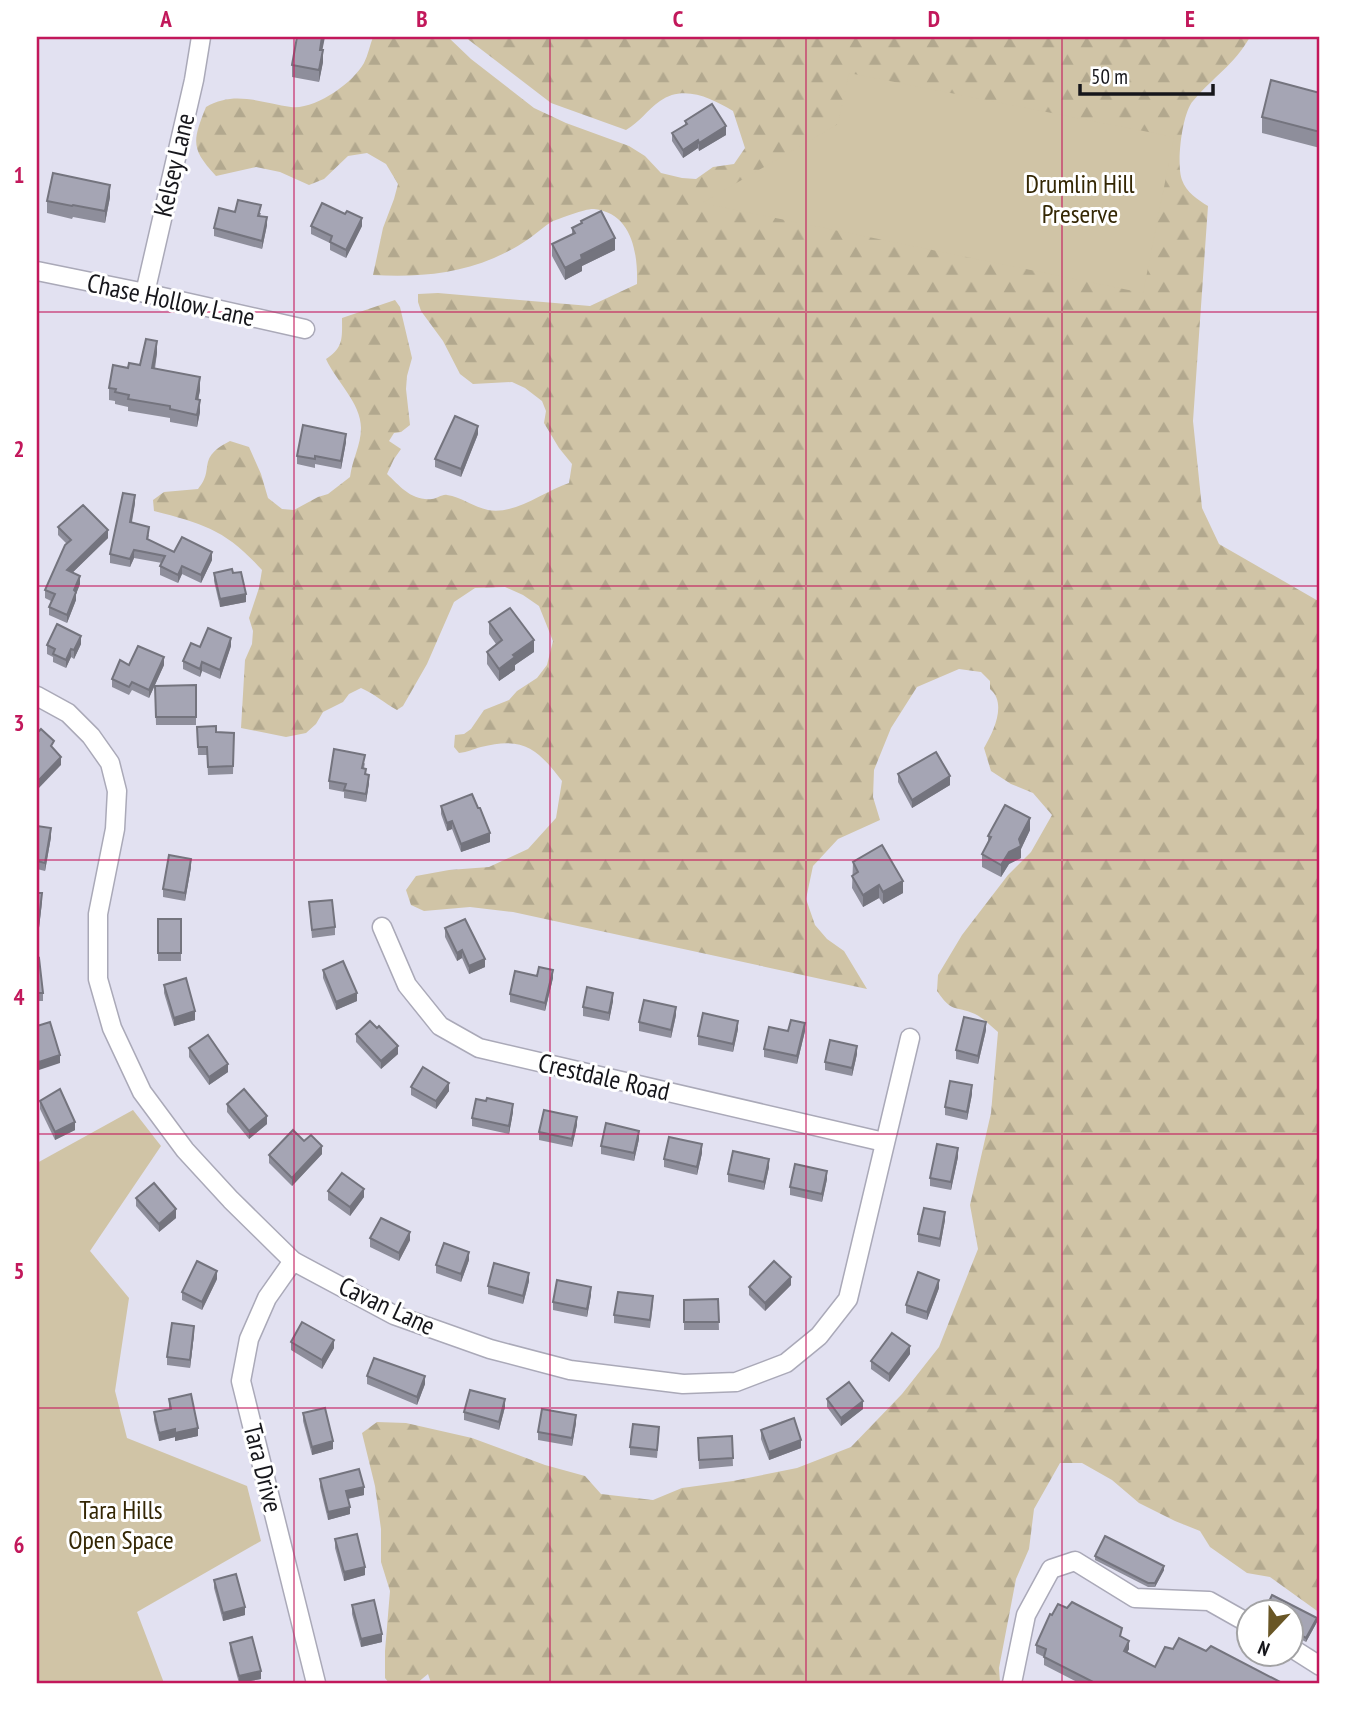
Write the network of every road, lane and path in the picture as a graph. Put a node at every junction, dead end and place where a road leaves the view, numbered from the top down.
1 (201, 37) edge
2 (37, 271) edge
3 (145, 293) junction
4 (305, 329) dead end
5 (37, 696) edge
6 (382, 927) dead end
7 (909, 1038) dead end
8 (884, 1142) junction
9 (293, 1261) junction
10 (1234, 1615) edge
11 (1304, 1655) edge
12 (1320, 1665) edge
13 (316, 1683) edge
14 (1012, 1683) edge

1 - 3 street, Kelsey Lane
2 - 3 street, Chase Hollow Lane
3 - 4 street, Chase Hollow Lane
5 - 9 street, Cavan Lane
6 - 8 street, Crestdale Road
7 - 8 street, Cavan Lane
8 - 9 street, Cavan Lane
9 - 13 street, Tara Drive
10 - 14 street
11 - 12 street

